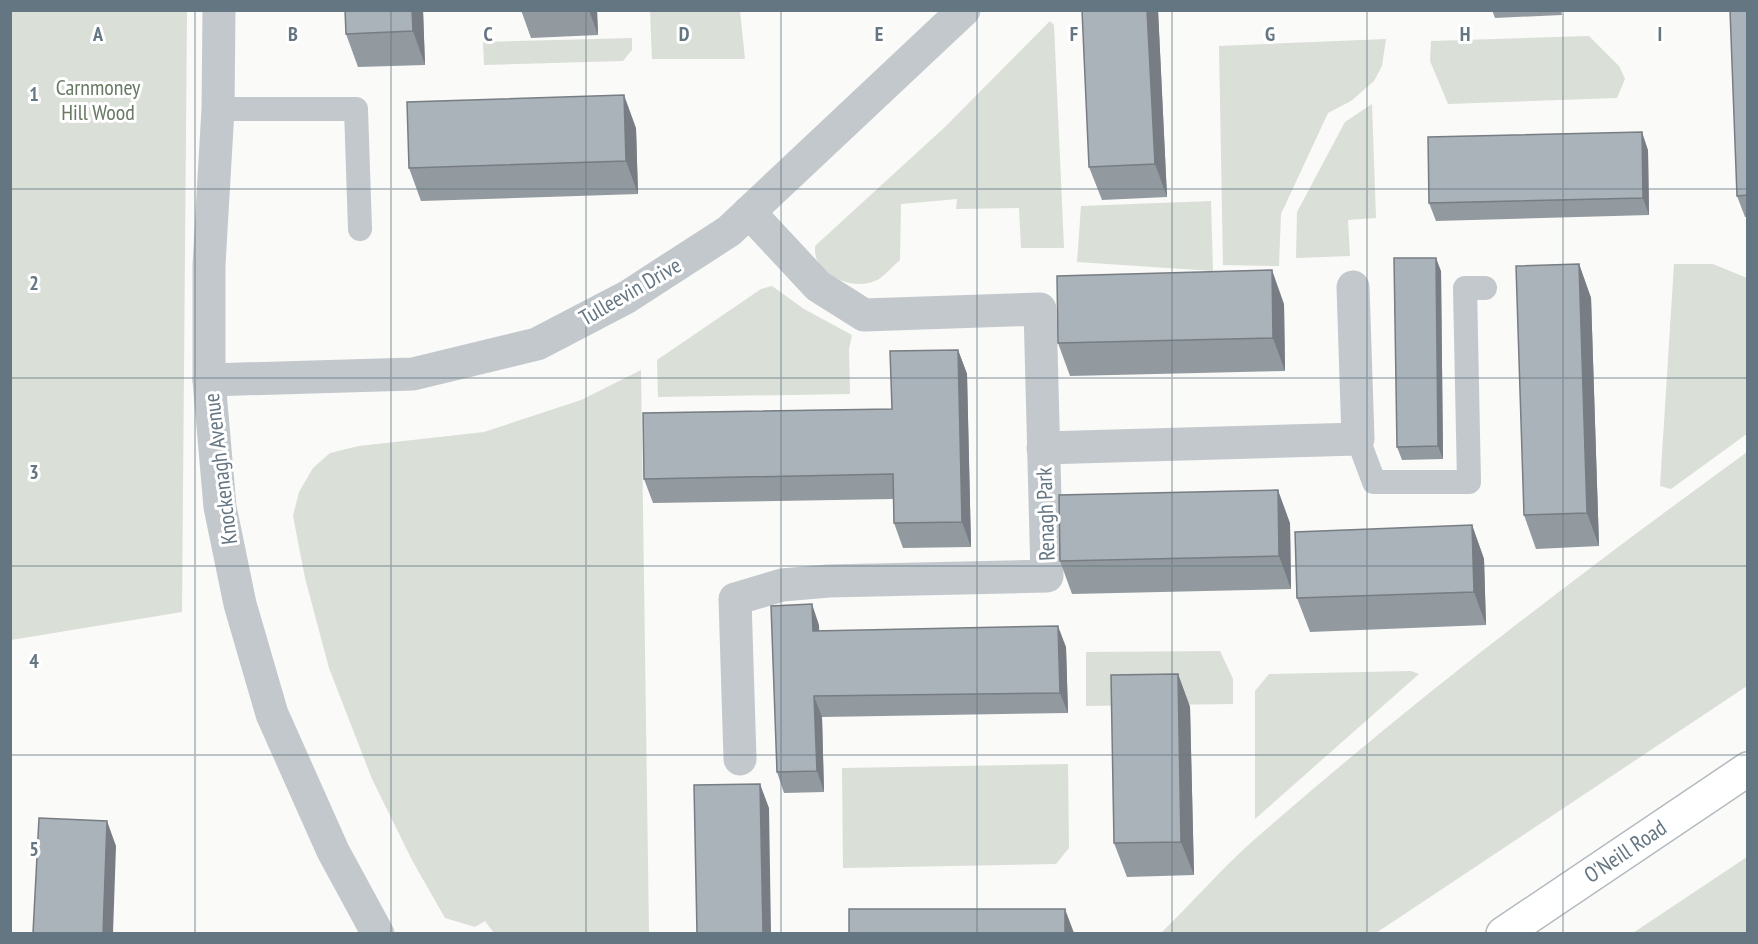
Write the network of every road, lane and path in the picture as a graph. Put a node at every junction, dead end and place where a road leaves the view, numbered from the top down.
1 (219, 10) edge
2 (964, 10) edge
3 (218, 109) junction
4 (749, 212) junction
5 (360, 229) dead end
6 (1353, 287) dead end
7 (1485, 288) dead end
8 (209, 380) junction
9 (1358, 440) junction
10 (1043, 448) junction
11 (740, 759) dead end
12 (1748, 769) edge
13 (367, 929) edge
14 (1503, 933) edge

1 - 3 street, Knockenagh Avenue
2 - 4 street, Tulleevin Drive
3 - 5 lane
3 - 8 street, Knockenagh Avenue
4 - 8 street, Tulleevin Drive
4 - 10 street, Renagh Park
6 - 9 street
7 - 9 lane
8 - 13 street, Knockenagh Avenue
9 - 10 street
10 - 11 street, Renagh Park
12 - 14 main road, O'Neill Road

